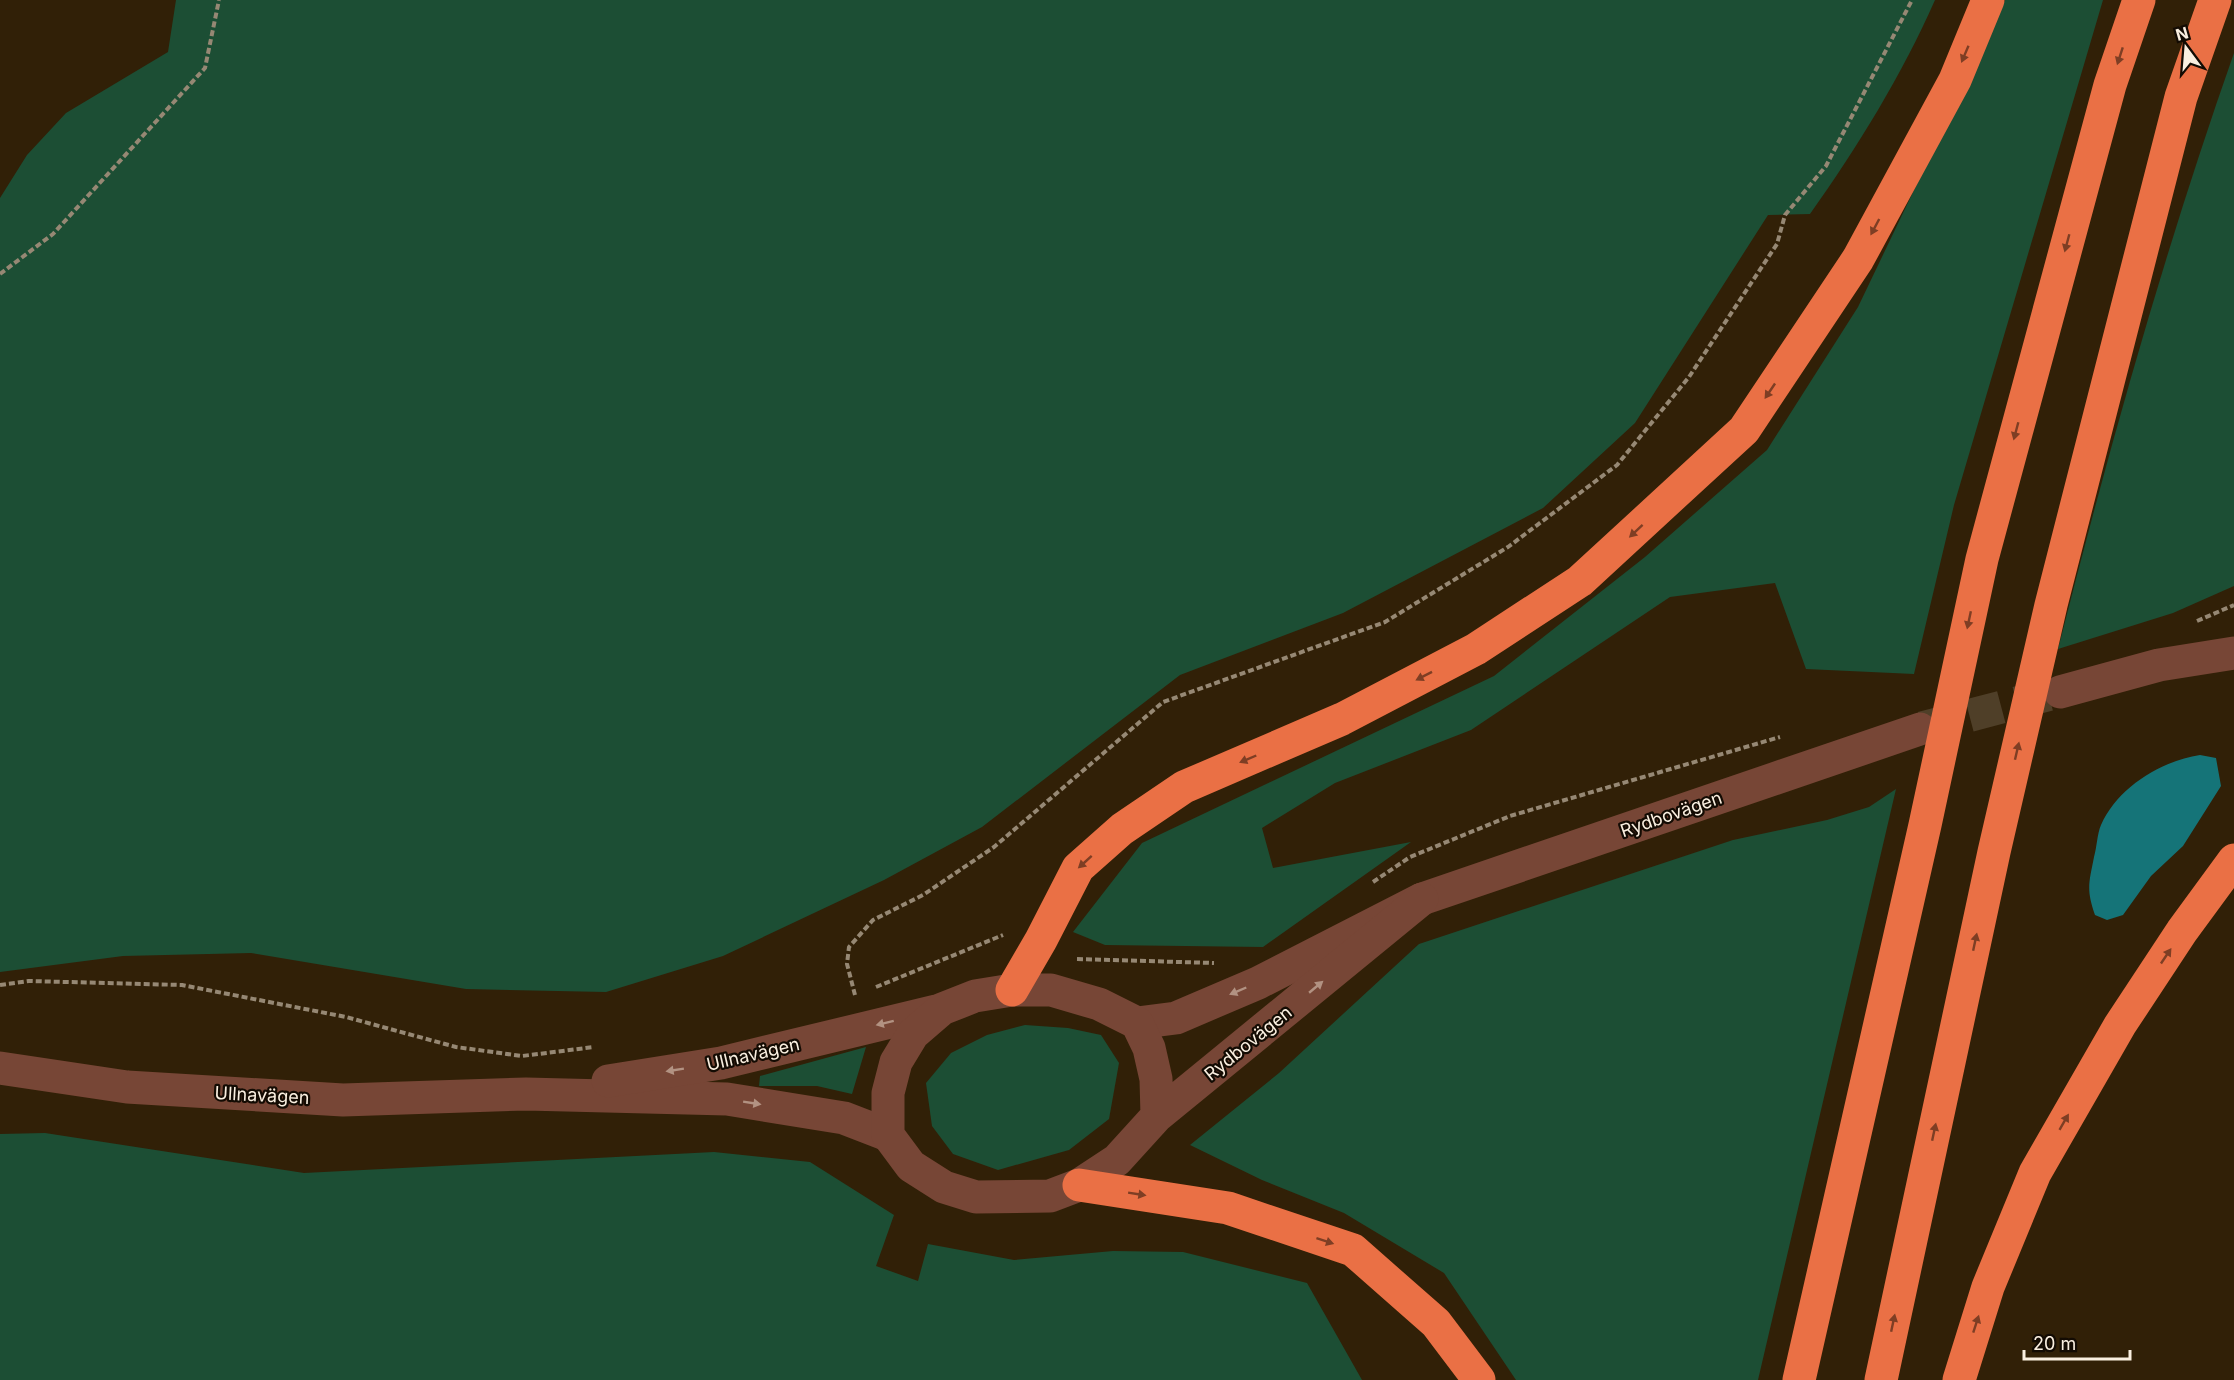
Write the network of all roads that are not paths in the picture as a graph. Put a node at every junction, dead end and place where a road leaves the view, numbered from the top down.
1 (1988, 0) edge
2 (2139, 0) edge
3 (2215, 0) edge
4 (2234, 632) edge
5 (2234, 653) edge
6 (2159, 665) junction
7 (2060, 692) tunnel mouth
8 (1920, 729) tunnel mouth
9 (2234, 860) edge
10 (1422, 899) junction
11 (1012, 990) junction
12 (942, 1009) junction
13 (1137, 1023) junction
14 (0, 1068) edge
15 (526, 1094) junction
16 (1157, 1116) junction
17 (888, 1135) junction
18 (1079, 1185) junction
19 (1479, 1380) edge
20 (1799, 1380) edge
21 (1881, 1380) edge
22 (1959, 1380) edge

1 -> 11 highway
2 -> 20 highway
21 -> 3 highway
4 - 6 street
5 - 6 street
6 - 7 street
8 - 10 street, Rydbovägen
22 -> 9 highway
10 -> 13 street, Rydbovägen
16 -> 10 street, Rydbovägen
11 - 12 street
11 - 13 street
12 -> 15 street, Ullnavägen
12 - 17 street
13 - 16 street
14 - 15 street, Ullnavägen
15 -> 17 street, Ullnavägen
16 - 18 street, Rydbovägen
17 - 18 street, Rydbovägen
18 -> 19 highway

